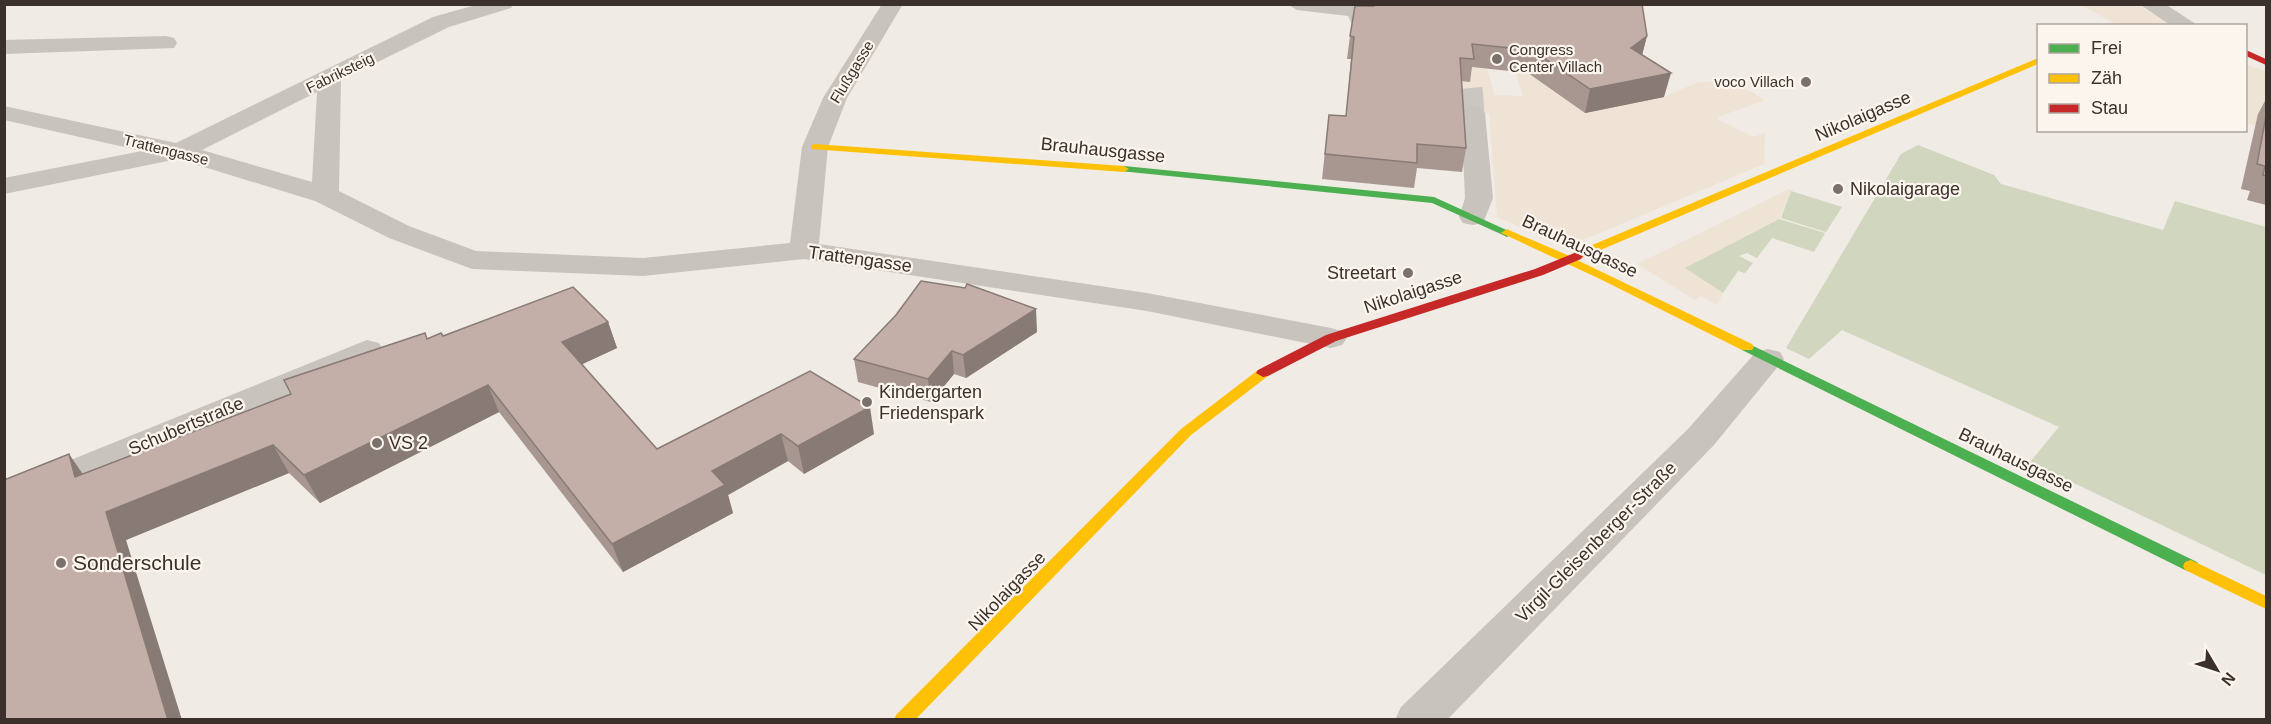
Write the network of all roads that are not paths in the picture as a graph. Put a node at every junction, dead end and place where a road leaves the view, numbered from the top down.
1 (504, 4) edge
2 (893, 4) edge
3 (1297, 4) edge
4 (2149, 4) edge
5 (1361, 21) edge
6 (2185, 24) edge
7 (166, 43) dead end
8 (4, 47) edge
9 (2247, 53) edge
10 (2037, 61) edge
11 (2266, 62) edge
12 (328, 79) junction
13 (4, 113) edge
14 (1473, 113) tunnel mouth
15 (815, 147) junction
16 (179, 151) junction
17 (4, 186) edge
18 (325, 195) junction
19 (1473, 217) junction
20 (804, 250) junction
21 (1568, 260) junction
22 (1331, 338) junction
23 (367, 350) edge
24 (1768, 359) junction
25 (4, 502) edge
26 (2266, 603) edge
27 (903, 720) edge
28 (1417, 720) edge

1 - 12 street, Fabriksteig
2 - 15 street, Flußgasse
3 - 5 street
4 - 6 street
7 - 8 street
9 - 11 street
10 - 21 street, Nikolaigasse
12 - 16 street, Fabriksteig
12 - 18 street
13 - 16 street, Trattengasse
14 - 19 street
15 - 19 street, Brauhausgasse
15 - 20 street, Flußgasse
16 - 17 street
16 - 18 street, Trattengasse
18 - 20 street, Trattengasse
19 - 21 street, Brauhausgasse
20 - 22 street, Trattengasse
21 - 22 street, Nikolaigasse
21 - 24 street, Brauhausgasse
22 - 27 street, Nikolaigasse
23 - 25 street, Schubertstraße
24 - 26 street, Brauhausgasse
24 - 28 street, Virgil-Gleisenberger-Straße

